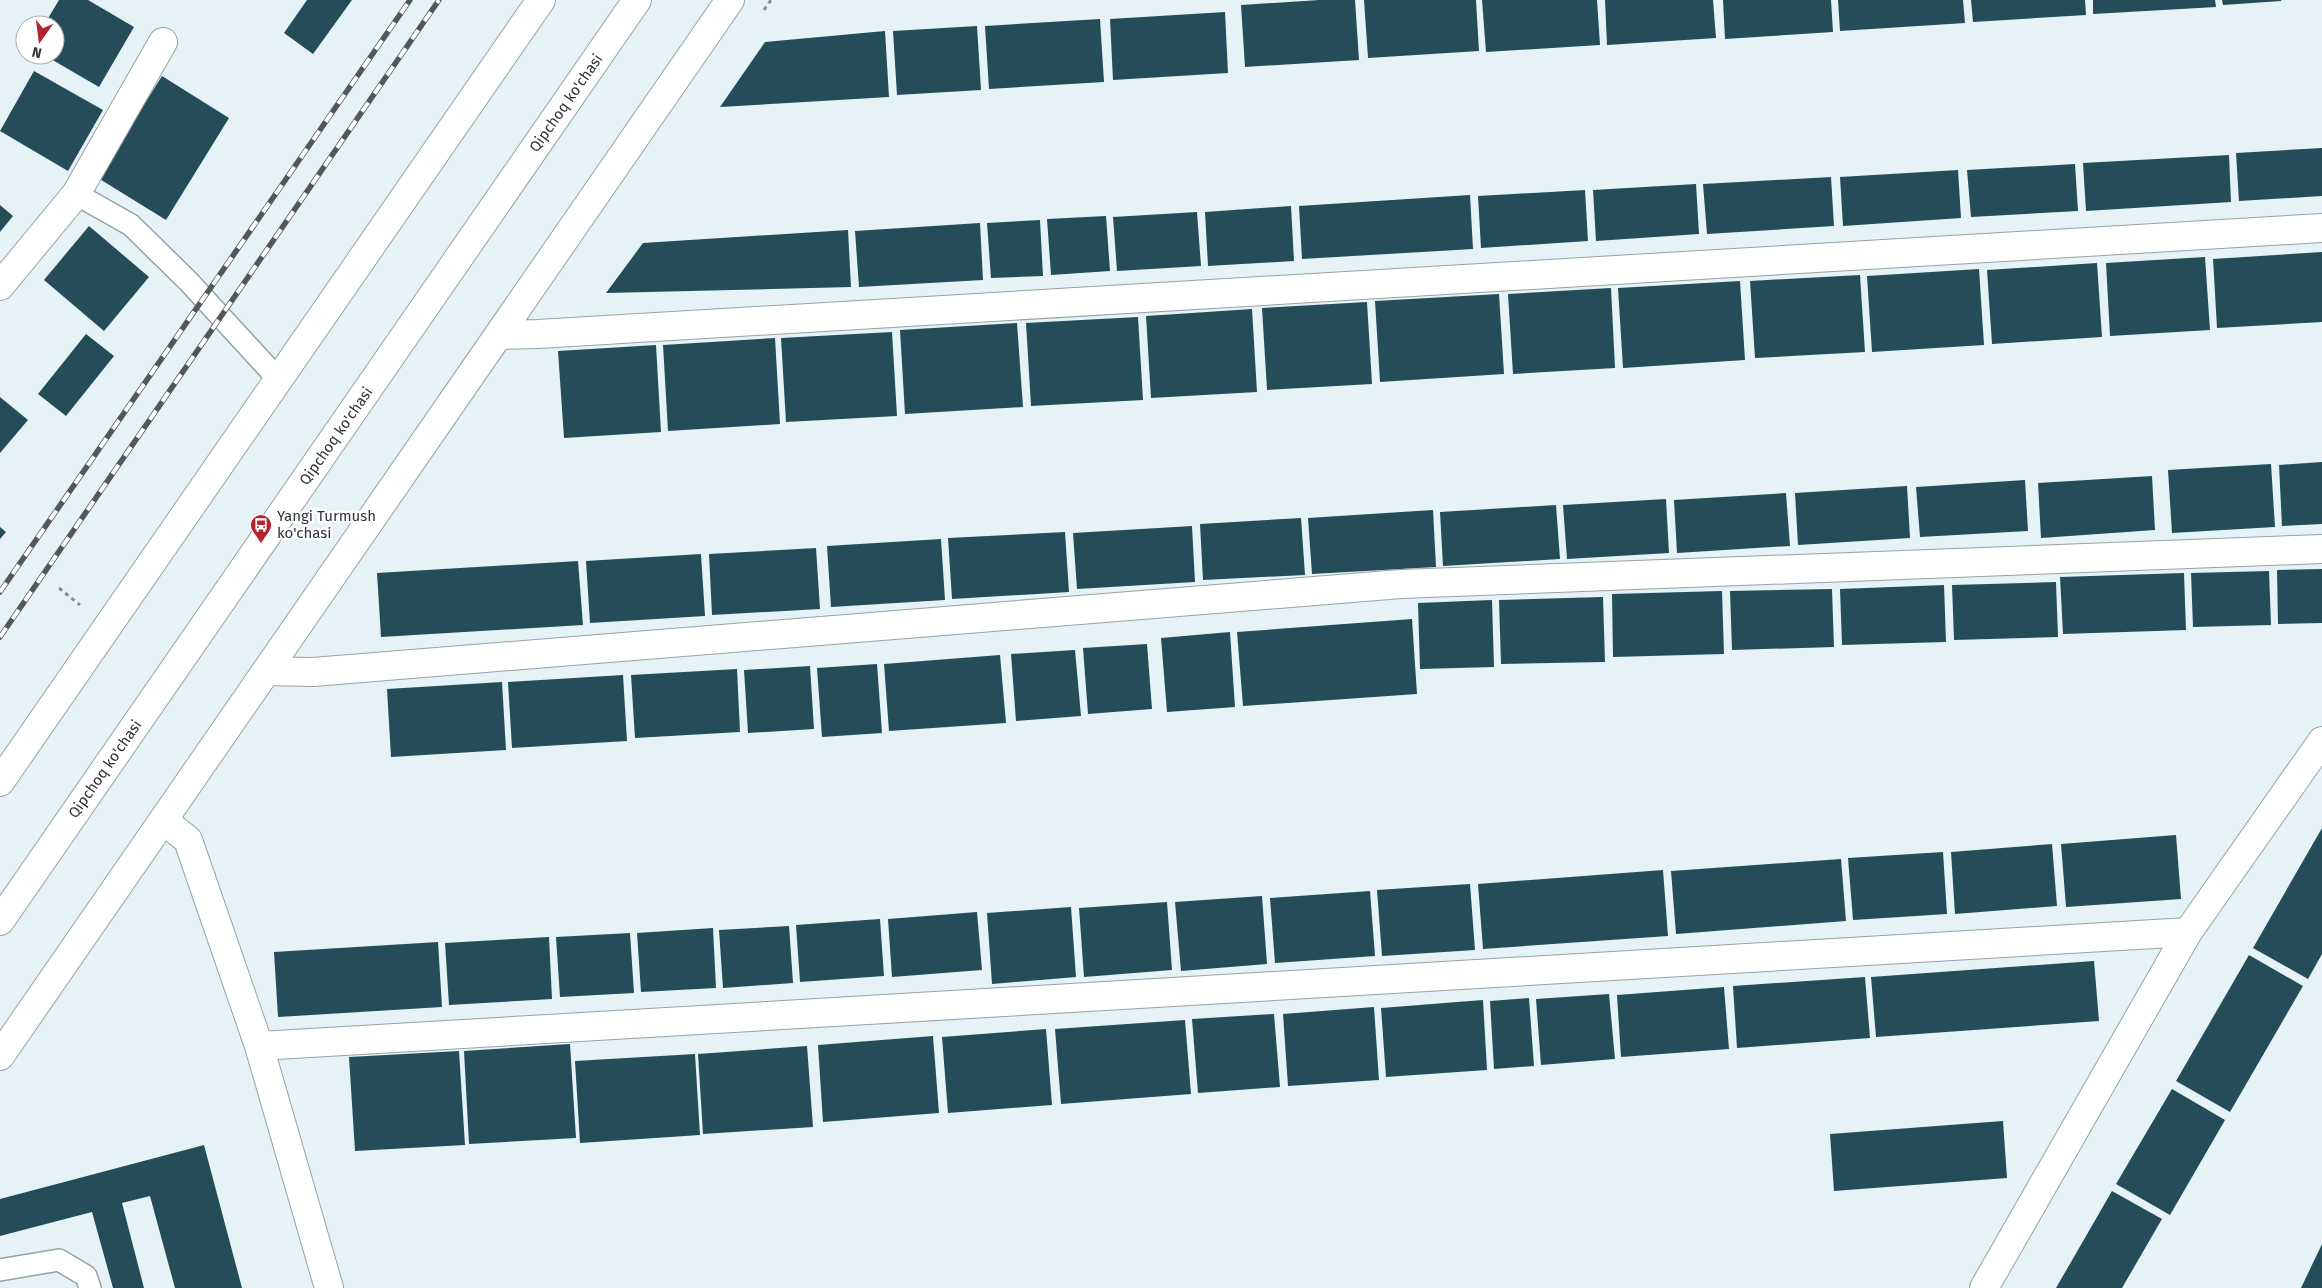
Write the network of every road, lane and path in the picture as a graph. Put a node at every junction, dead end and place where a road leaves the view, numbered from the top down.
1 (540, 0) edge
2 (637, 0) edge
3 (730, 0) edge
4 (163, 42) dead end
5 (76, 194) junction
6 (2322, 228) edge
7 (0, 286) edge
8 (499, 335) junction
9 (278, 380) junction
10 (2322, 549) edge
11 (266, 671) junction
12 (2322, 741) edge
13 (0, 782) edge
14 (163, 820) junction
15 (0, 921) edge
16 (2188, 932) junction
17 (260, 1046) junction
18 (0, 1056) edge
19 (0, 1270) edge
20 (90, 1288) edge
21 (329, 1288) edge
22 (1984, 1288) edge

1 - 9 street
2 - 15 street, Qipchoq ko'chasi
3 - 8 street
4 - 5 street
5 - 7 street
5 - 9 lane
6 - 8 street
8 - 11 street
9 - 13 street
10 - 11 street
11 - 14 street
12 - 16 street
14 - 17 street
14 - 18 street
16 - 17 street
16 - 22 street
17 - 21 street
19 - 20 lane

